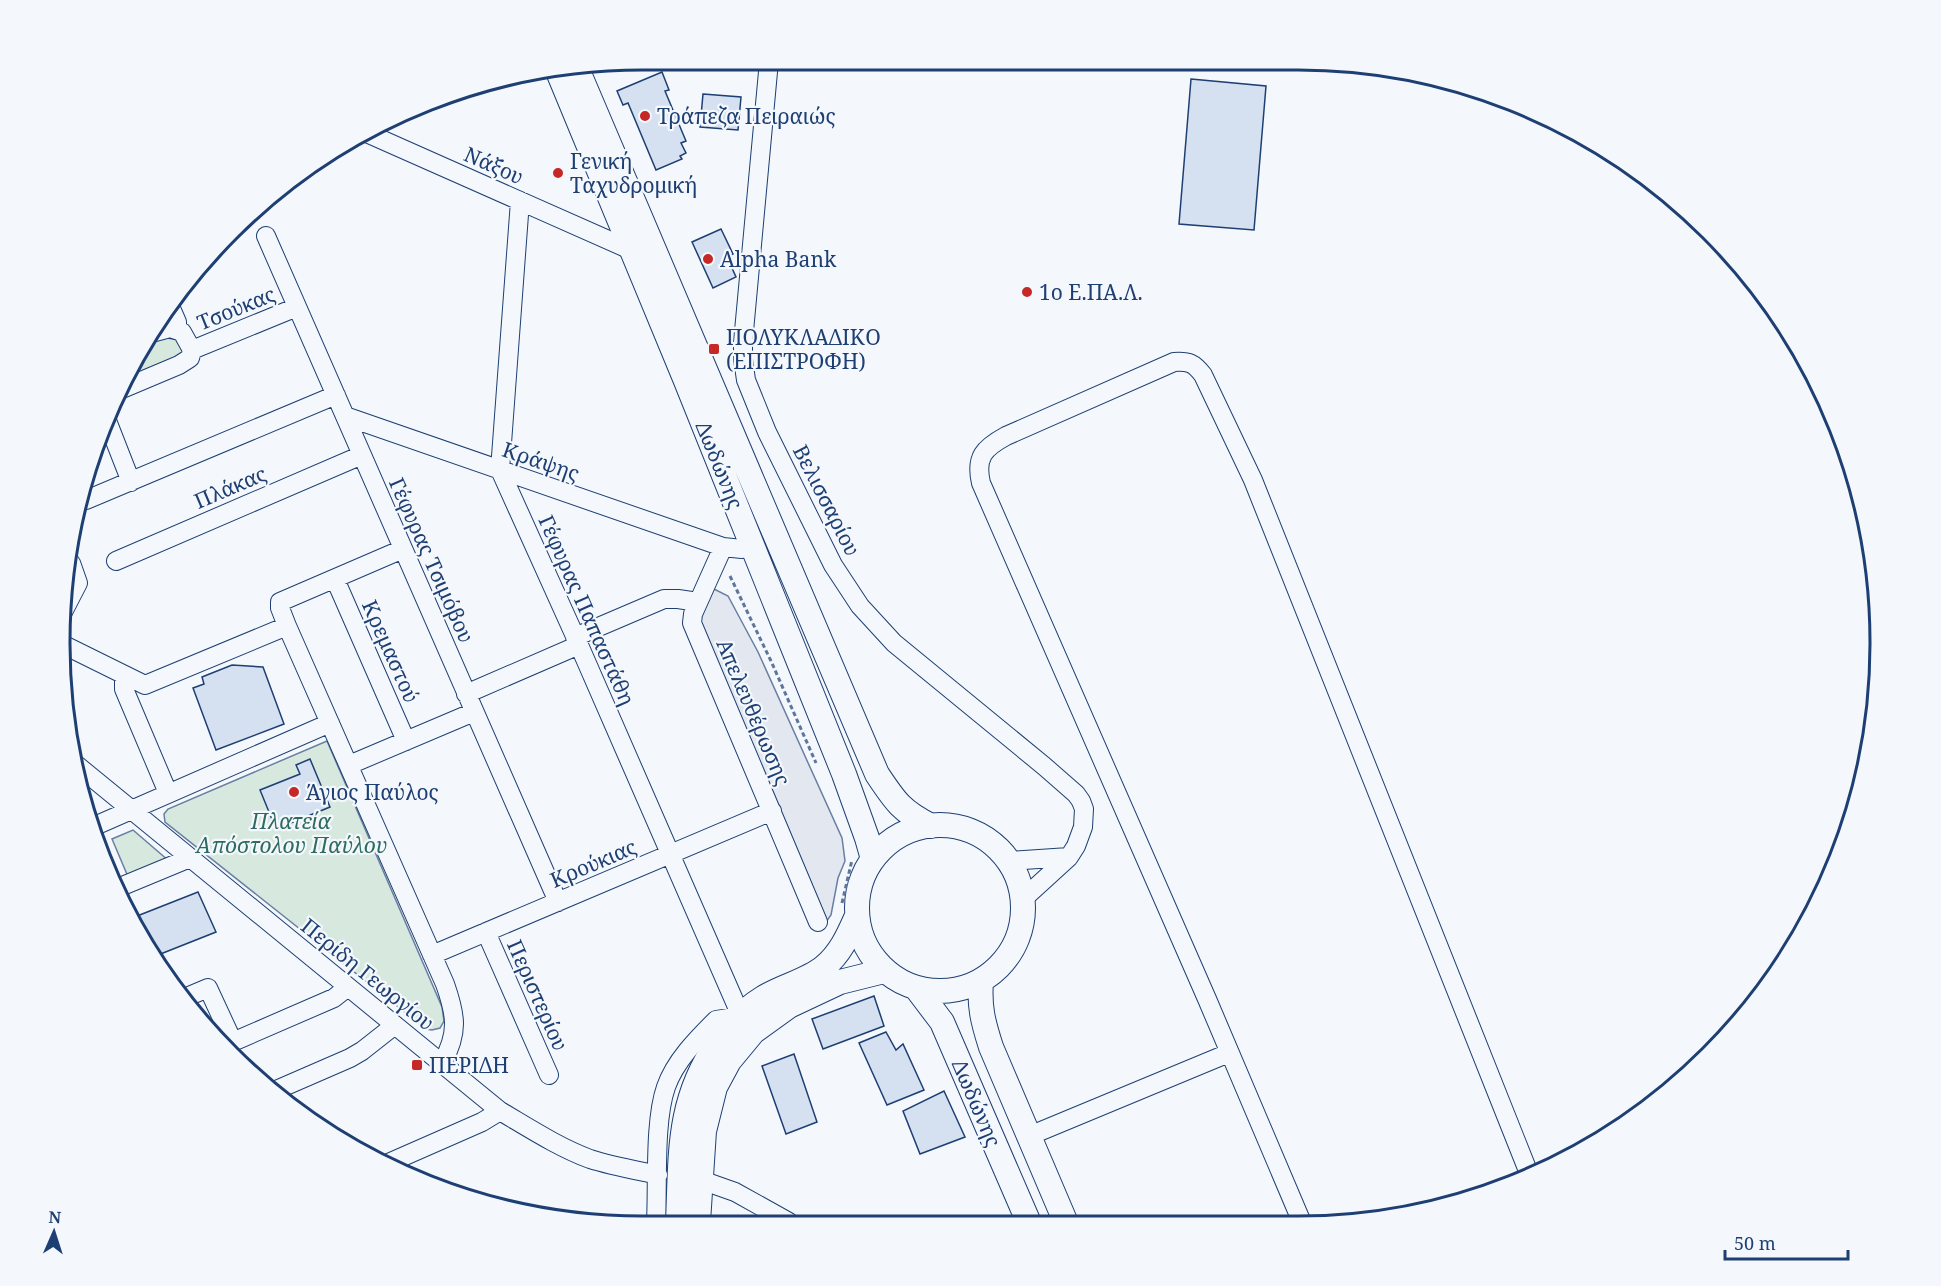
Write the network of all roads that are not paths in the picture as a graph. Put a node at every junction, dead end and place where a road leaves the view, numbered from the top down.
1 (768, 70) edge
2 (579, 74) edge
3 (560, 77) edge
4 (376, 137) edge
5 (520, 201) junction
6 (266, 236) dead end
7 (633, 251) junction
8 (297, 307) junction
9 (174, 315) edge
10 (177, 329) junction
11 (164, 330) edge
12 (192, 350) junction
13 (133, 385) edge
14 (336, 395) junction
15 (345, 416) junction
16 (111, 431) edge
17 (362, 455) junction
18 (500, 470) junction
19 (131, 482) junction
20 (89, 499) edge
21 (753, 547) junction
22 (723, 548) junction
23 (403, 549) junction
24 (116, 561) dead end
25 (75, 573) edge
26 (334, 579) junction
27 (73, 593) edge
28 (698, 602) junction
29 (287, 626) junction
30 (577, 641) junction
31 (70, 648) edge
32 (124, 676) junction
33 (466, 694) junction
34 (474, 712) junction
35 (330, 723) junction
36 (406, 741) junction
37 (349, 765) junction
38 (86, 772) edge
39 (168, 793) junction
40 (132, 810) junction
41 (772, 812) junction
42 (100, 824) edge
43 (931, 826) junction
44 (670, 854) junction
45 (1069, 857) junction
46 (190, 858) junction
47 (862, 858) junction
48 (1008, 861) junction
49 (125, 885) edge
50 (1023, 899) junction
51 (558, 902) junction
52 (849, 915) junction
53 (818, 921) dead end
54 (486, 932) junction
55 (432, 955) junction
56 (884, 971) junction
57 (981, 981) junction
58 (348, 987) junction
59 (917, 989) junction
60 (192, 995) edge
61 (741, 1016) junction
62 (395, 1025) junction
63 (227, 1036) edge
64 (233, 1042) edge
65 (1229, 1053) junction
66 (442, 1063) junction
67 (549, 1076) dead end
68 (283, 1087) edge
69 (500, 1111) junction
70 (1029, 1136) junction
71 (397, 1159) edge
72 (1527, 1167) edge
73 (658, 1174) junction
74 (701, 1180) junction
75 (656, 1216) edge
76 (678, 1216) edge
77 (698, 1216) edge
78 (778, 1216) edge
79 (1026, 1216) edge
80 (1063, 1216) edge
81 (1299, 1216) edge

1 - 45 street, Βελισσαρίου
2 - 43 main road, Δωδώνης
3 - 7 main road, Δωδώνης
4 - 5 street, Νάξου
5 - 7 street, Νάξου
5 - 18 street, Γέφυρας Παπαστάθη
6 - 8 street, Γέφυρας Τσιμόβου
7 - 21 main road, Δωδώνης
8 - 12 street, Τσούκας
8 - 14 street, Γέφυρας Τσιμόβου
9 - 10 street
10 - 11 street, Τσούκας
10 - 12 street, Τσούκας
12 - 13 street, Τσούκας
14 - 15 street, Γέφυρας Τσιμόβου
14 - 19 street
15 - 17 street, Γέφυρας Τσιμόβου
15 - 18 street, Κράψης
16 - 19 street
17 - 23 street, Γέφυρας Τσιμόβου
17 - 24 street, Πλάκας
18 - 22 street, Κράψης
18 - 30 street, Γέφυρας Παπαστάθη
19 - 20 street
21 - 22 street
21 - 47 main road, Δωδώνης
22 - 28 street, Απελευθέρωσης
23 - 26 street
23 - 33 street, Γέφυρας Τσιμόβου
25 - 27 street
26 - 29 street
26 - 36 street, Κρεμαστού
28 - 30 street
28 - 41 street, Απελευθέρωσης
29 - 32 street
29 - 35 street
30 - 33 street
30 - 44 street, Γέφυρας Παπαστάθη
31 - 32 street
32 - 39 street
33 - 34 street, Γέφυρας Τσιμόβου
34 - 36 street
34 - 51 street, Γέφυρας Τσιμόβου
35 - 37 street
35 - 39 street
36 - 37 street
37 - 55 street
38 - 40 street, Περίδη Γεωργίου
39 - 40 street
40 - 42 street
40 - 46 street, Περίδη Γεωργίου
41 - 44 street, Κρούκιας
41 - 53 street, Απελευθέρωσης
43 - 47 main road, Δωδώνης
43 - 48 main road, Δωδώνης
44 - 51 street, Κρούκιας
44 - 61 street, Γέφυρας Παπαστάθη
45 - 48 street
45 - 50 street, Βελισσαρίου
46 - 49 street
46 - 58 street, Περίδη Γεωργίου
47 - 52 main road, Δωδώνης
48 - 50 main road, Δωδώνης
50 - 57 main road, Δωδώνης
51 - 54 street, Κρούκιας
52 - 56 main road, Δωδώνης
52 - 61 main road
54 - 55 street, Κρούκιας
54 - 67 street, Περιστερίου
55 - 66 street
56 - 59 main road, Δωδώνης
56 - 74 main road
57 - 59 main road, Δωδώνης
57 - 70 main road, Δωδώνης
58 - 62 street, Περίδη Γεωργίου
58 - 64 street
59 - 79 main road, Δωδώνης
60 - 63 street
61 - 73 street
61 - 76 main road
62 - 66 street, Περίδη Γεωργίου
62 - 68 street
65 - 70 street
65 - 72 street
65 - 81 street
66 - 69 street, Περίδη Γεωργίου
69 - 71 street
69 - 73 street, Περίδη Γεωργίου
70 - 80 main road, Δωδώνης
73 - 75 street
74 - 77 main road
74 - 78 street

